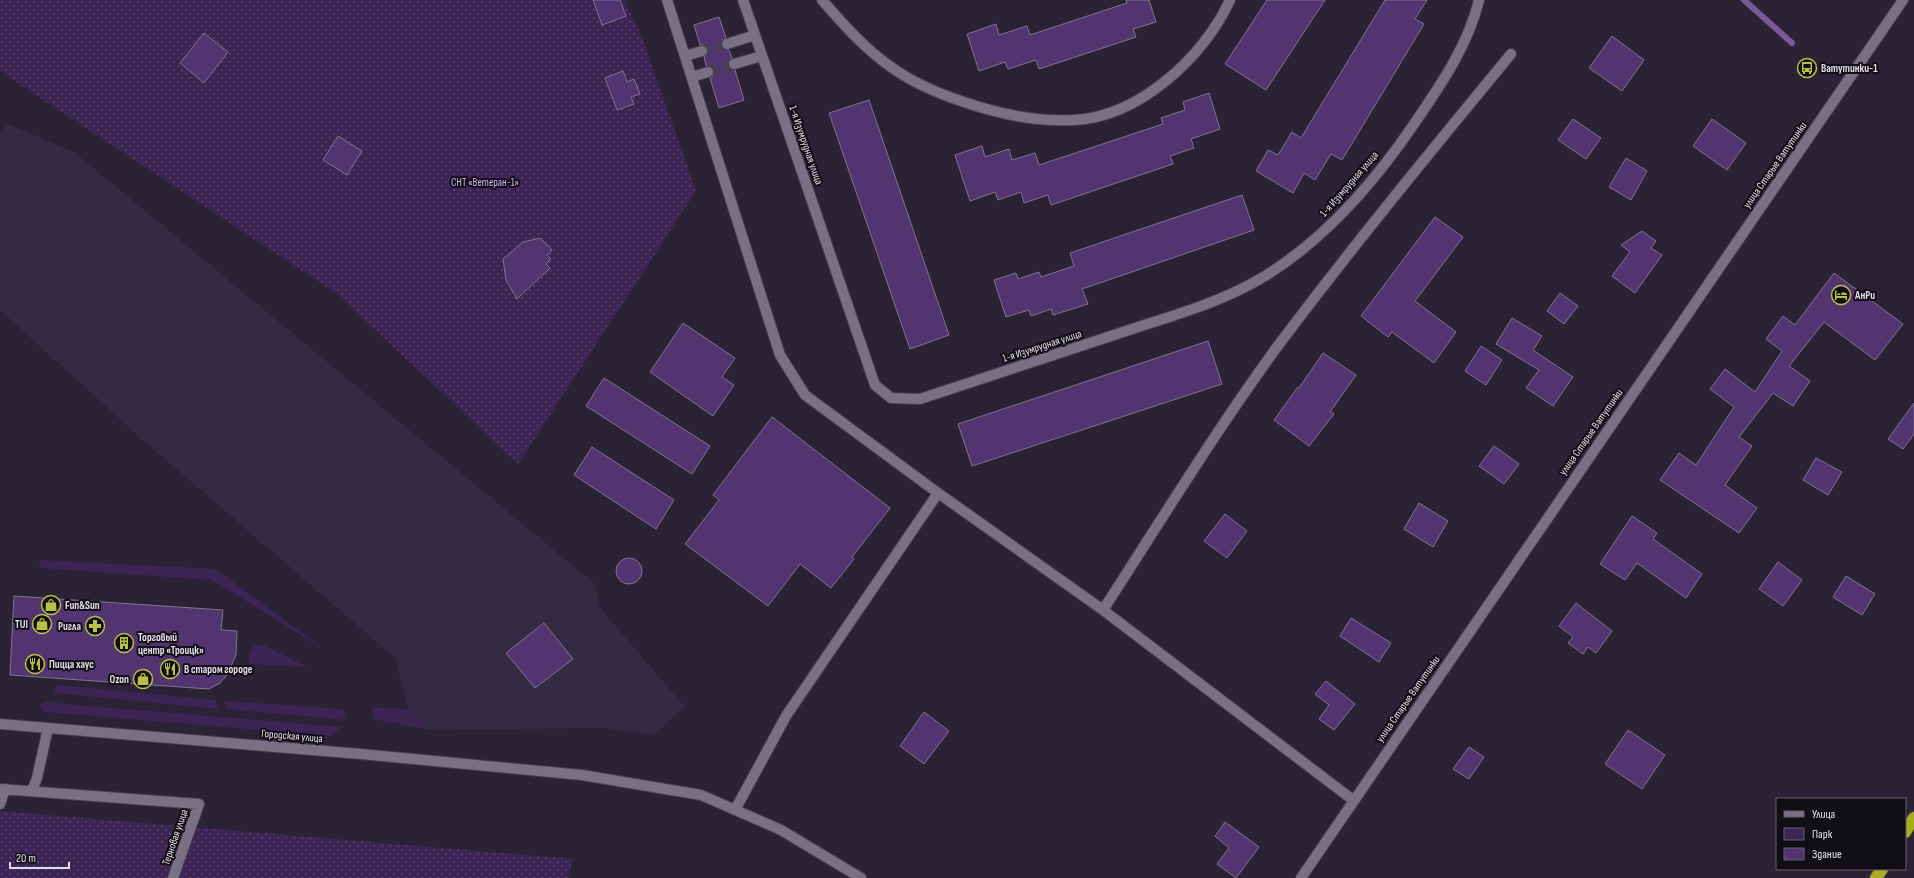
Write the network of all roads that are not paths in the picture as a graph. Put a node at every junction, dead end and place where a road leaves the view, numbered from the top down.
1 (667, 0) edge
2 (744, 0) edge
3 (822, 0) edge
4 (1230, 0) edge
5 (1479, 0) edge
6 (1903, 0) edge
7 (755, 35) junction
8 (727, 44) tunnel mouth
9 (702, 51) tunnel mouth
10 (1511, 54) dead end
11 (686, 56) junction
12 (762, 56) junction
13 (734, 64) tunnel mouth
14 (708, 72) tunnel mouth
15 (692, 77) junction
16 (938, 493) junction
17 (1103, 610) junction
18 (0, 724) edge
19 (48, 728) junction
20 (3, 789) edge
21 (32, 791) junction
22 (1353, 800) junction
23 (0, 804) edge
24 (735, 810) junction
25 (1914, 818) edge
26 (1906, 830) edge
27 (173, 878) edge
28 (861, 878) edge
29 (1301, 878) edge

1 - 11 street
2 - 7 street, 1-я Изумрудная улица
3 - 4 street
5 - 12 street, 1-я Изумрудная улица
6 - 22 street, улица Старые Ватутинки
7 - 8 street
7 - 12 street, 1-я Изумрудная улица
9 - 11 street
10 - 17 street
11 - 15 street
12 - 13 street
14 - 15 street
15 - 16 street
16 - 17 street
16 - 24 street
17 - 22 street
18 - 19 street, Городская улица
19 - 21 street
19 - 24 street, Городская улица
20 - 21 street
20 - 23 street
21 - 27 street, Терновая улица
22 - 29 street, улица Старые Ватутинки
24 - 28 street, Городская улица
25 - 26 highway

